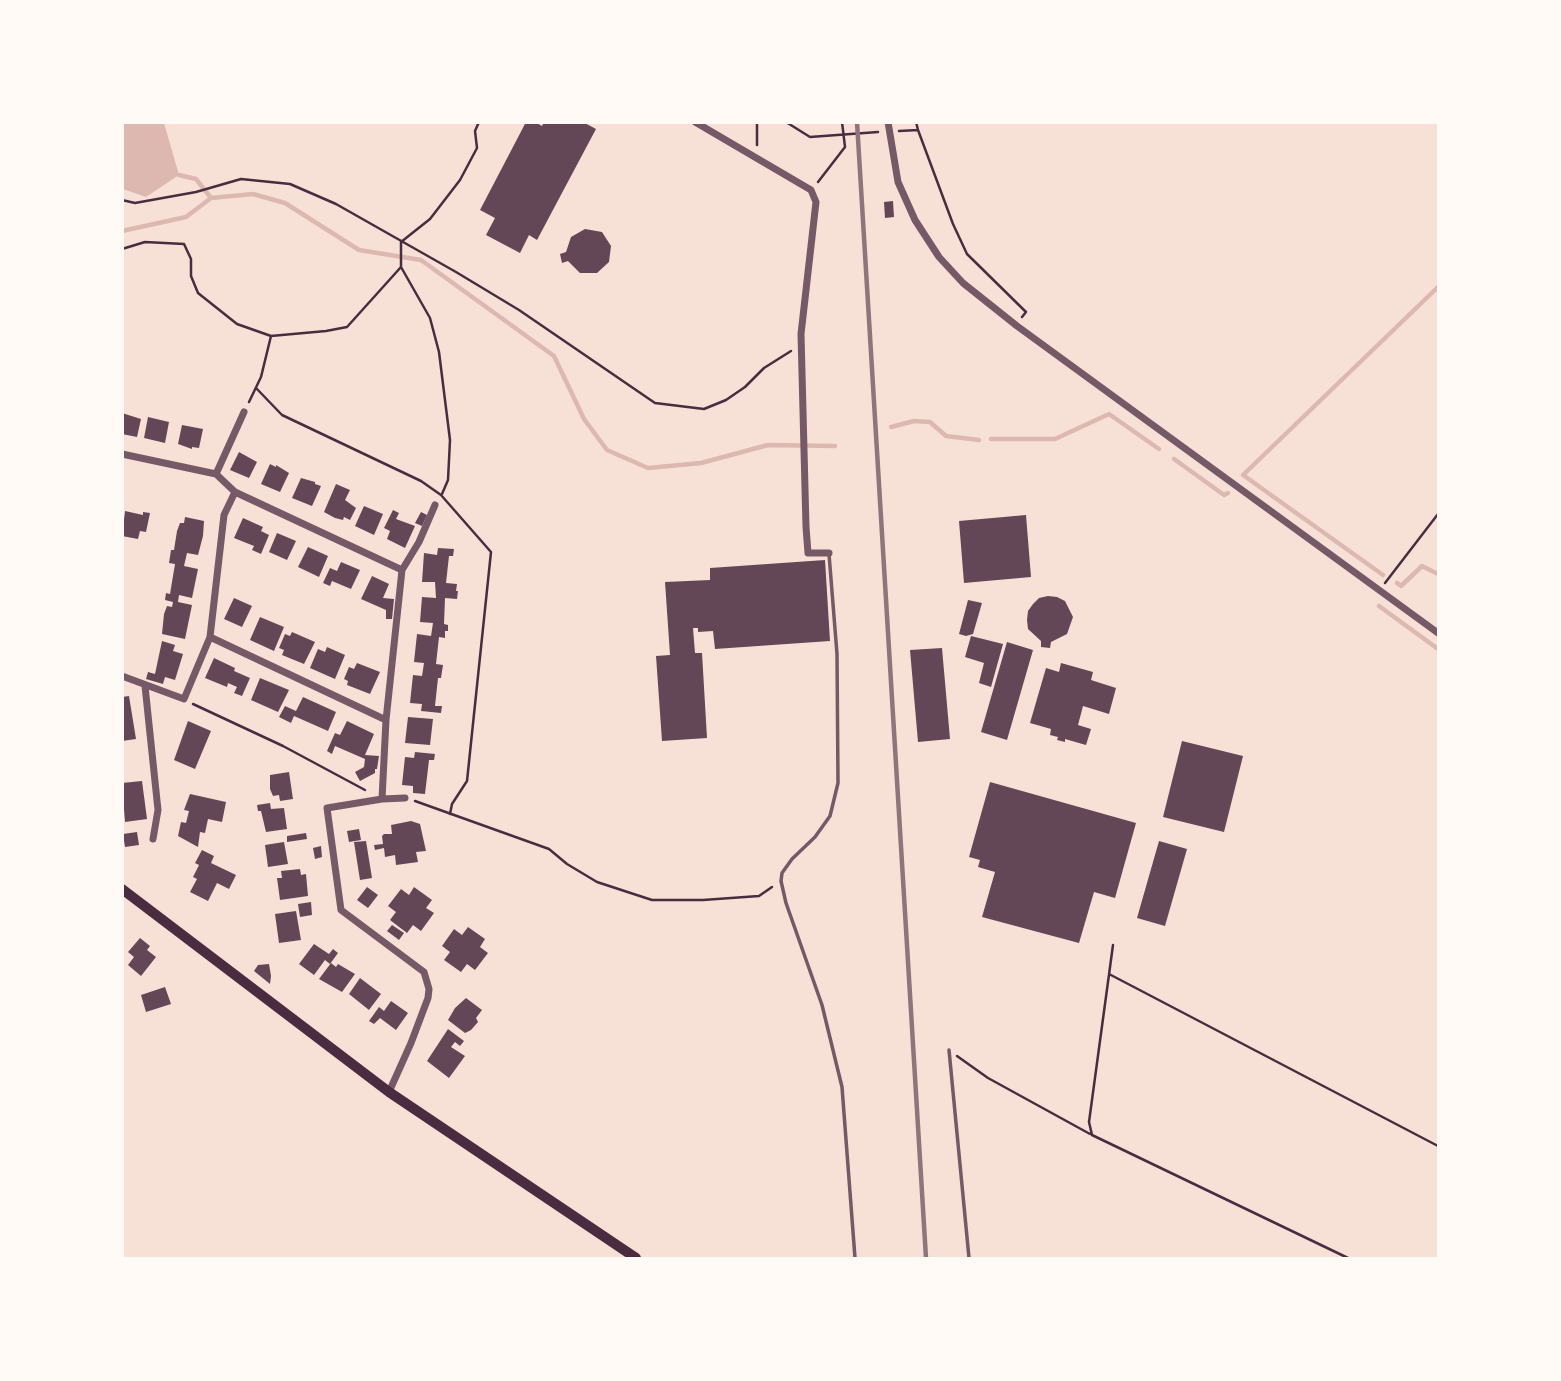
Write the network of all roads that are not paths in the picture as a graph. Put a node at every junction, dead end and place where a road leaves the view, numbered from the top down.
1 (695, 122) edge
2 (888, 122) edge
3 (244, 412) road end
4 (122, 454) edge
5 (216, 474) junction
6 (235, 492) junction
7 (435, 505) road end
8 (829, 553) joint
9 (402, 570) junction
10 (1438, 633) edge
11 (210, 637) junction
12 (122, 676) edge
13 (145, 686) junction
14 (386, 720) junction
15 (405, 798) road end
16 (382, 799) junction
17 (153, 839) dead end
18 (122, 889) edge
19 (949, 1050) road end
20 (389, 1092) junction
21 (636, 1258) edge
22 (855, 1258) edge
23 (969, 1258) edge

1 - 8 street
2 - 10 street
3 - 5 street
4 - 5 street
5 - 6 street
6 - 9 street
6 - 11 street
7 - 9 street
8 - 22 lane
9 - 14 street
11 - 13 street
11 - 14 street
12 - 13 street
13 - 17 street
14 - 16 street
15 - 16 street
16 - 20 street
18 - 20 main road
19 - 23 lane
20 - 21 main road

